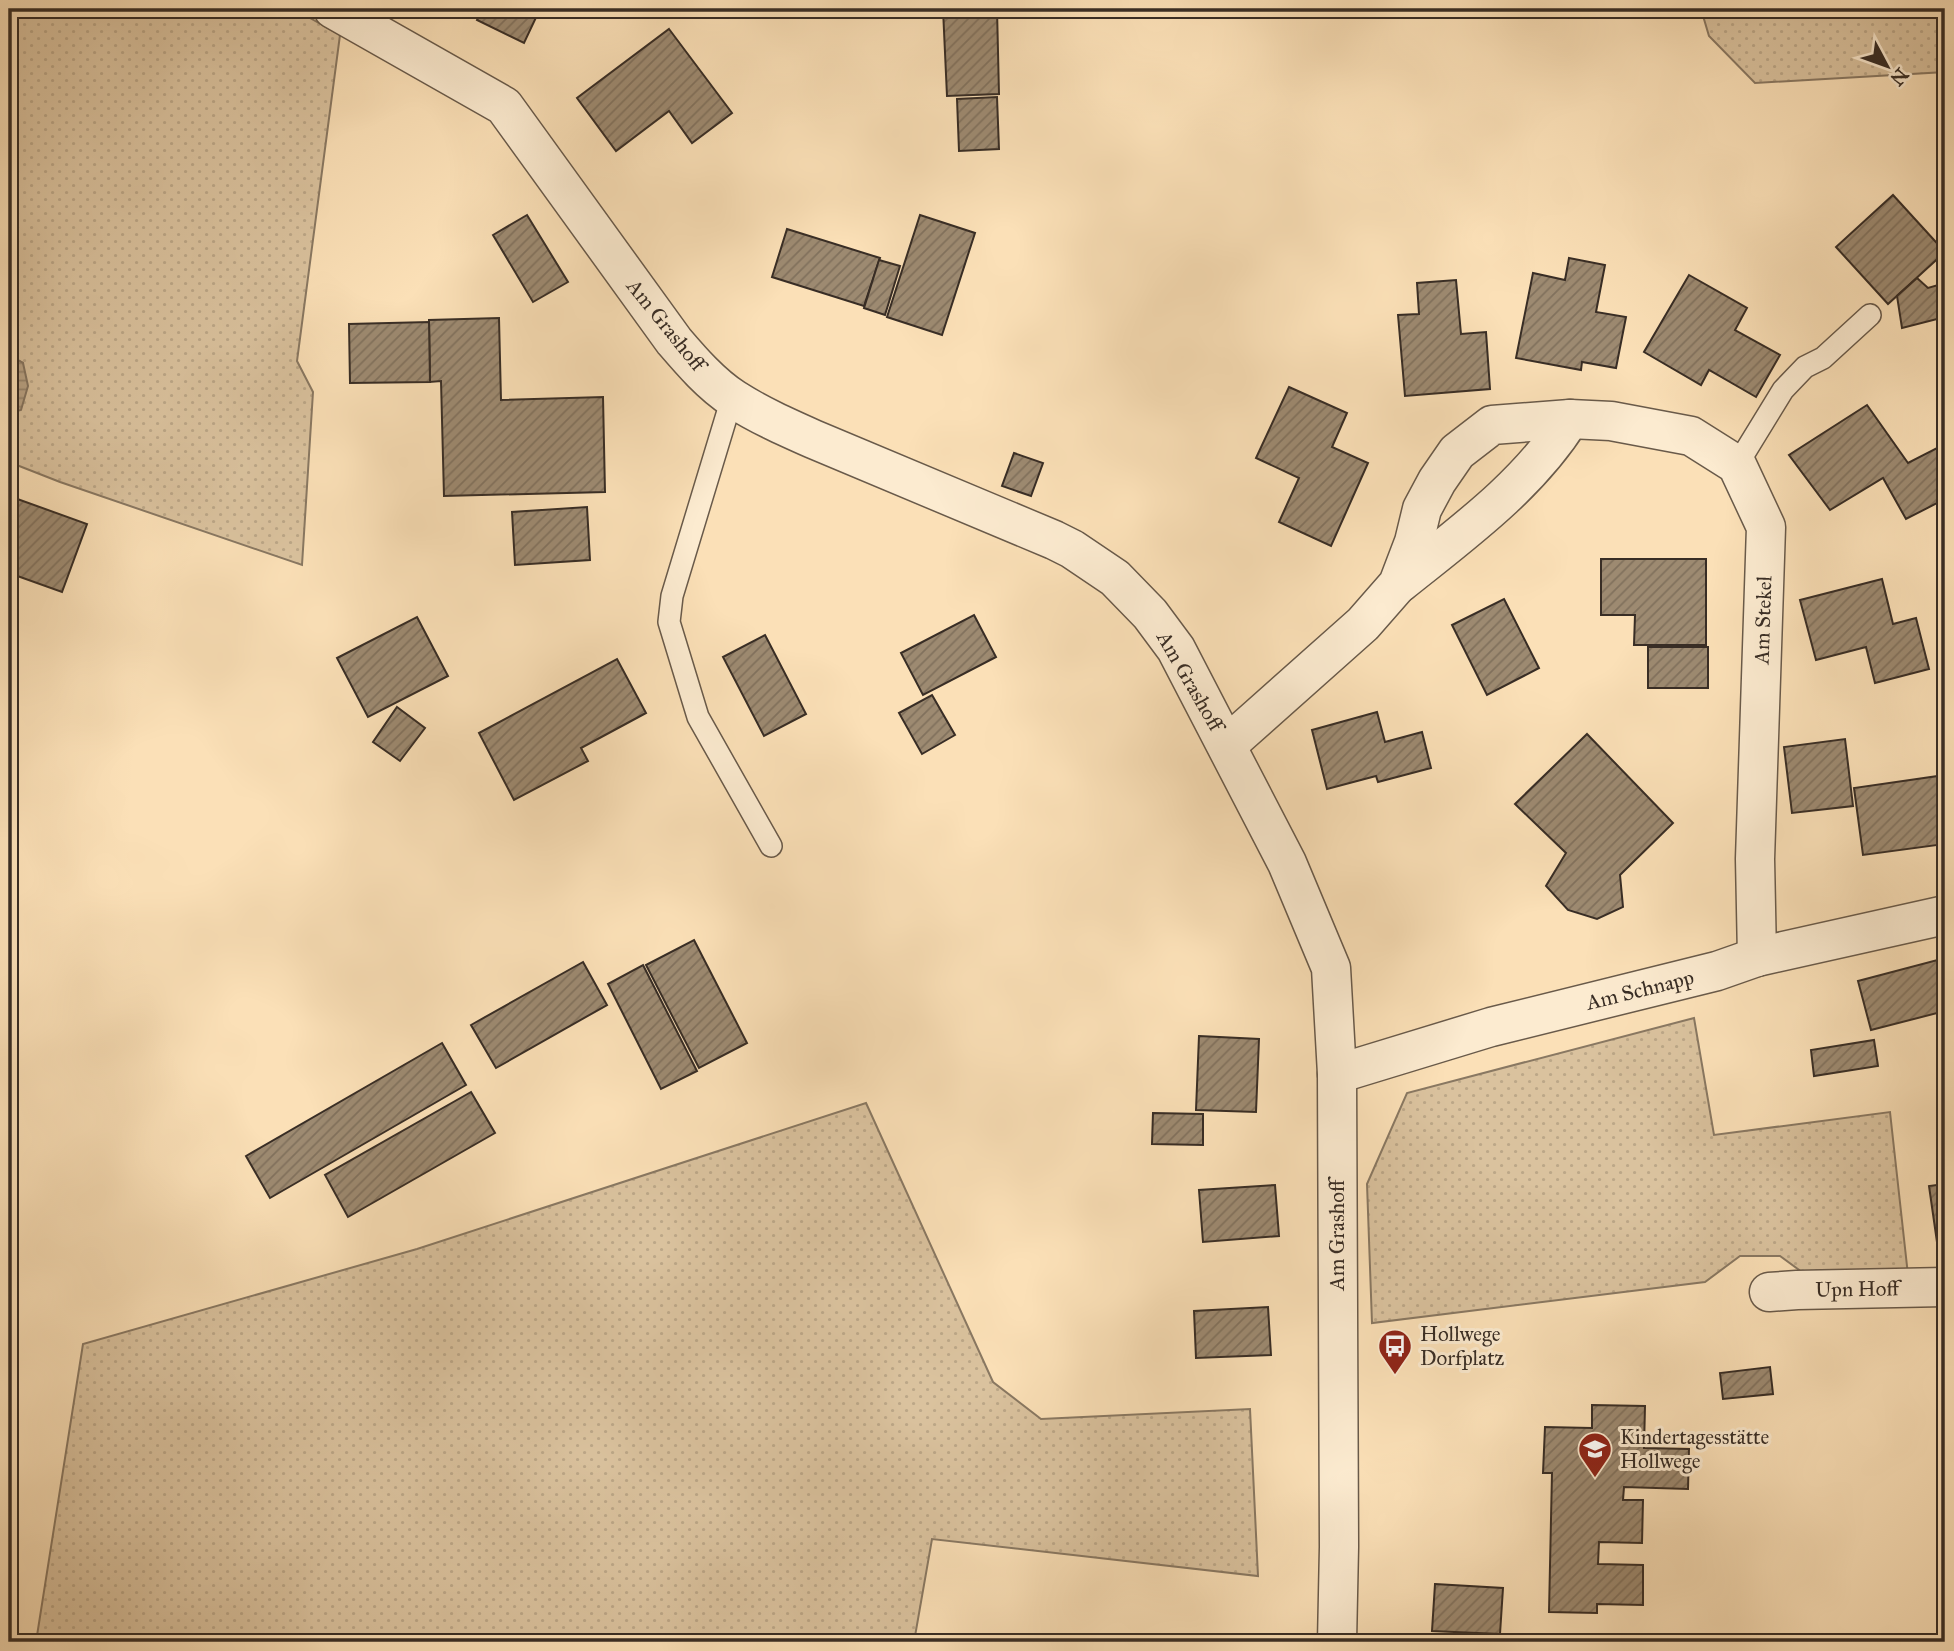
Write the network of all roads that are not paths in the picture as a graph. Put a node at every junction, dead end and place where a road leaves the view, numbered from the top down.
1 (332, 9) edge
2 (1870, 315) dead end
3 (732, 398) junction
4 (1570, 419) junction
5 (1737, 466) junction
6 (1398, 584) junction
7 (1227, 746) junction
8 (771, 846) dead end
9 (1945, 915) edge
10 (1757, 957) junction
11 (1336, 1074) junction
12 (1945, 1287) edge
13 (1769, 1292) dead end
14 (1337, 1642) edge

1 - 3 street, Am Grashoff
2 - 5 lane
3 - 7 street, Am Grashoff
3 - 8 lane
4 - 5 street
4 - 6 street
4 - 6 street
5 - 10 street, Am Stekel
6 - 7 street
7 - 11 street, Am Grashoff
9 - 10 street, Am Schnapp
10 - 11 street, Am Schnapp
11 - 14 street, Am Grashoff
12 - 13 street, Upn Hoff

